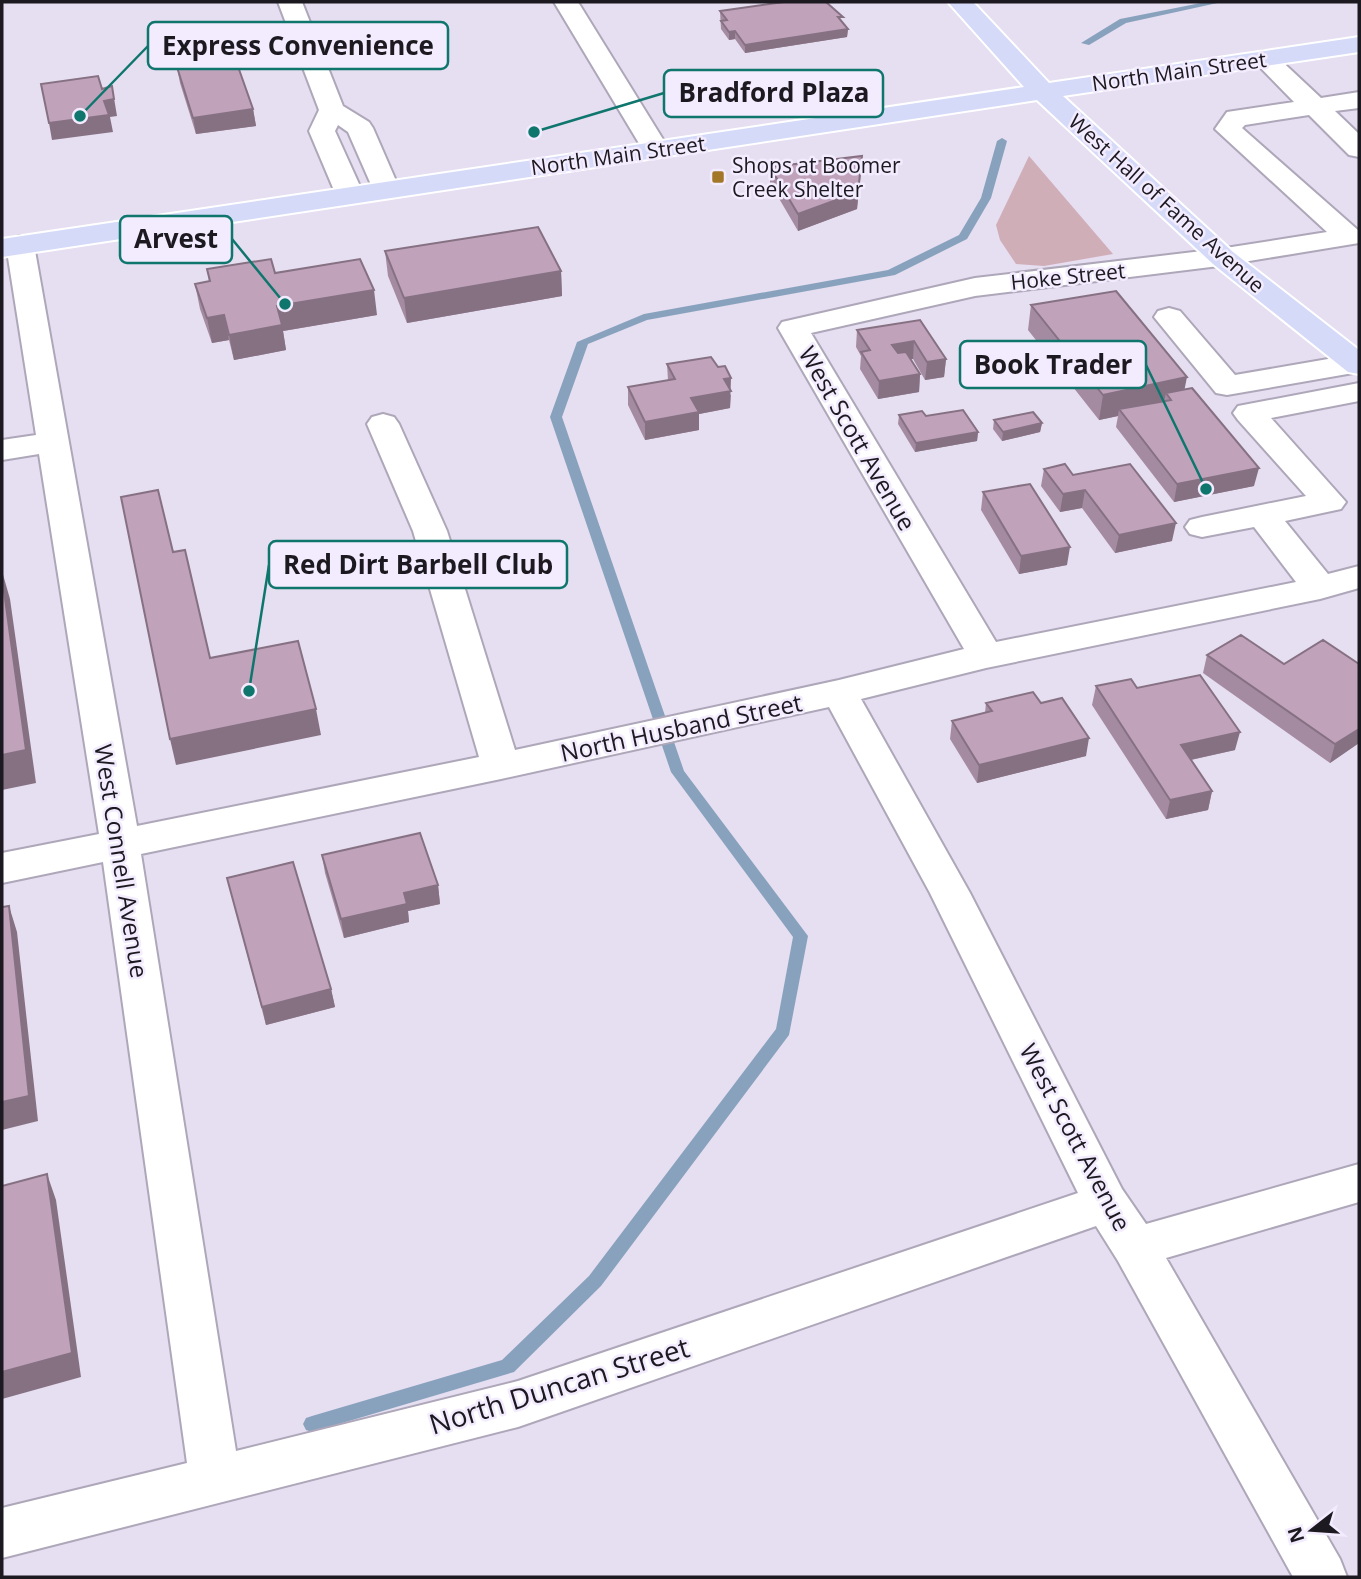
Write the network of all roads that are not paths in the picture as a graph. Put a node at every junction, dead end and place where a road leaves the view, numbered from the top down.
1 (290, 2) edge
2 (566, 2) edge
3 (960, 2) edge
4 (1359, 44) edge
5 (1265, 59) junction
6 (1043, 92) junction
7 (1359, 100) edge
8 (1315, 107) junction
9 (332, 110) junction
10 (656, 149) junction
11 (1359, 149) edge
12 (386, 190) junction
13 (350, 195) junction
14 (1354, 236) edge
15 (11, 246) edge
16 (1223, 258) junction
17 (914, 298) joint
18 (1169, 317) dead end
19 (1354, 361) edge
20 (383, 424) dead end
21 (53, 442) junction
22 (2, 450) edge
23 (1262, 516) junction
24 (1202, 527) dead end
25 (1359, 577) edge
26 (1320, 588) junction
27 (986, 656) junction
28 (839, 692) junction
29 (501, 766) junction
30 (120, 843) junction
31 (2, 868) edge
32 (1359, 1183) edge
33 (1106, 1203) junction
34 (1135, 1247) junction
35 (215, 1480) junction
36 (2, 1534) edge
37 (1321, 1577) edge

1 - 9 street
2 - 10 street
3 - 6 main road, West Hall of Fame Avenue
4 - 5 main road, North Main Street
5 - 6 main road, North Main Street
5 - 8 street
6 - 10 main road, North Main Street
6 - 16 main road, West Hall of Fame Avenue
7 - 8 street
8 - 11 street
8 - 14 street
9 - 12 street
9 - 13 street
10 - 12 main road, North Main Street
12 - 13 main road, North Main Street
13 - 15 main road, North Main Street
14 - 16 street, Hoke Street
15 - 21 street, West Connell Avenue
16 - 17 street, Hoke Street
16 - 19 main road, West Hall of Fame Avenue
17 - 27 street, West Scott Avenue
18 - 19 street
19 - 23 street
20 - 29 street
21 - 22 street
21 - 30 street, West Connell Avenue
23 - 24 street
23 - 26 street
25 - 26 street, North Husband Street
26 - 27 street, North Husband Street
27 - 28 street, North Husband Street
28 - 29 street, North Husband Street
28 - 33 street, West Scott Avenue
29 - 30 street, North Husband Street
30 - 31 street, North Husband Street
30 - 35 street, West Connell Avenue
32 - 34 street
33 - 34 street, West Scott Avenue
33 - 35 street, North Duncan Street
34 - 37 street, West Scott Avenue
35 - 36 street, North Duncan Street

